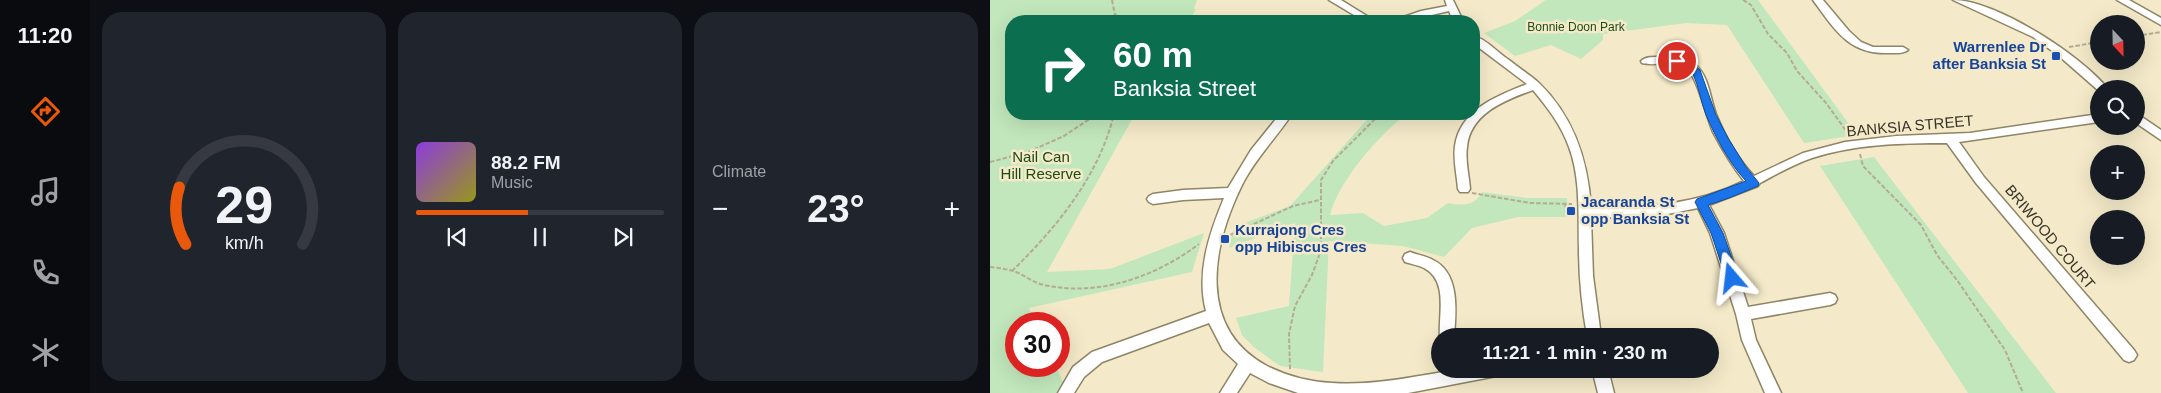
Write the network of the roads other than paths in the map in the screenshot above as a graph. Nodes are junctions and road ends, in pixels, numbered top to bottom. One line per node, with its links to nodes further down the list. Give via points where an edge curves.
1 (1334, 0): 6 (street)
2 (1818, 0): 10 (street, via 1859,45 1871,50)
3 (1958, 0): 12 (street, via 2024,28 2058,50)
4 (2122, 0): 8 (street)
5 (1450, 4): 7 (street)
6 (1360, 15)
7 (1414, 15)
8 (2161, 22)
9 (1480, 44): 13 (street)
10 (1903, 50)
11 (1646, 62): 21 (street, via 1677,61 1697,72 1711,115 1742,170)
12 (2093, 80)
13 (1535, 85): 14 (street); 26 (street, via 1553,106 1577,150)
14 (1480, 113)
15 (2090, 119): 20 (street, BANKSIA STREET)
16 (1278, 120): 23 (street)
17 (1473, 120): 22 (street, via 1461,145)
18 (2145, 124): 19 (street)
19 (2161, 136)
20 (1950, 139): 21 (street, BANKSIA STREET, via 1894,140 1798,158); 33 (street, BRIWOOD COURT, via 1980,180)
21 (1754, 183): 25 (street, BANKSIA STREET)
22 (1464, 189)
23 (1232, 193): 24 (street); 30 (street, via 1218,229 1211,260 1209,294)
24 (1153, 199)
25 (1701, 202): 26 (street, BANKSIA STREET, via 1640,213); 29 (street, via 1717,233)
26 (1585, 213): 32 (street, via 1586,268)
27 (1410, 258): 31 (street, via 1430,264 1445,280)
28 (1830, 299): 29 (street)
29 (1743, 314): 40 (street, via 1749,340)
30 (1212, 315): 34 (street, via 1226,343); 37 (street, via 1097,357 1075,374)
31 (1447, 328)
32 (1593, 328)
33 (2129, 355)
34 (1247, 364): 35 (street, via 1287,383 1332,391 1362,391); 38 (street)
35 (1431, 376)
36 (1602, 378): 39 (street)
37 (1066, 393)
38 (1228, 393)
39 (1606, 393)
40 (1773, 393)

